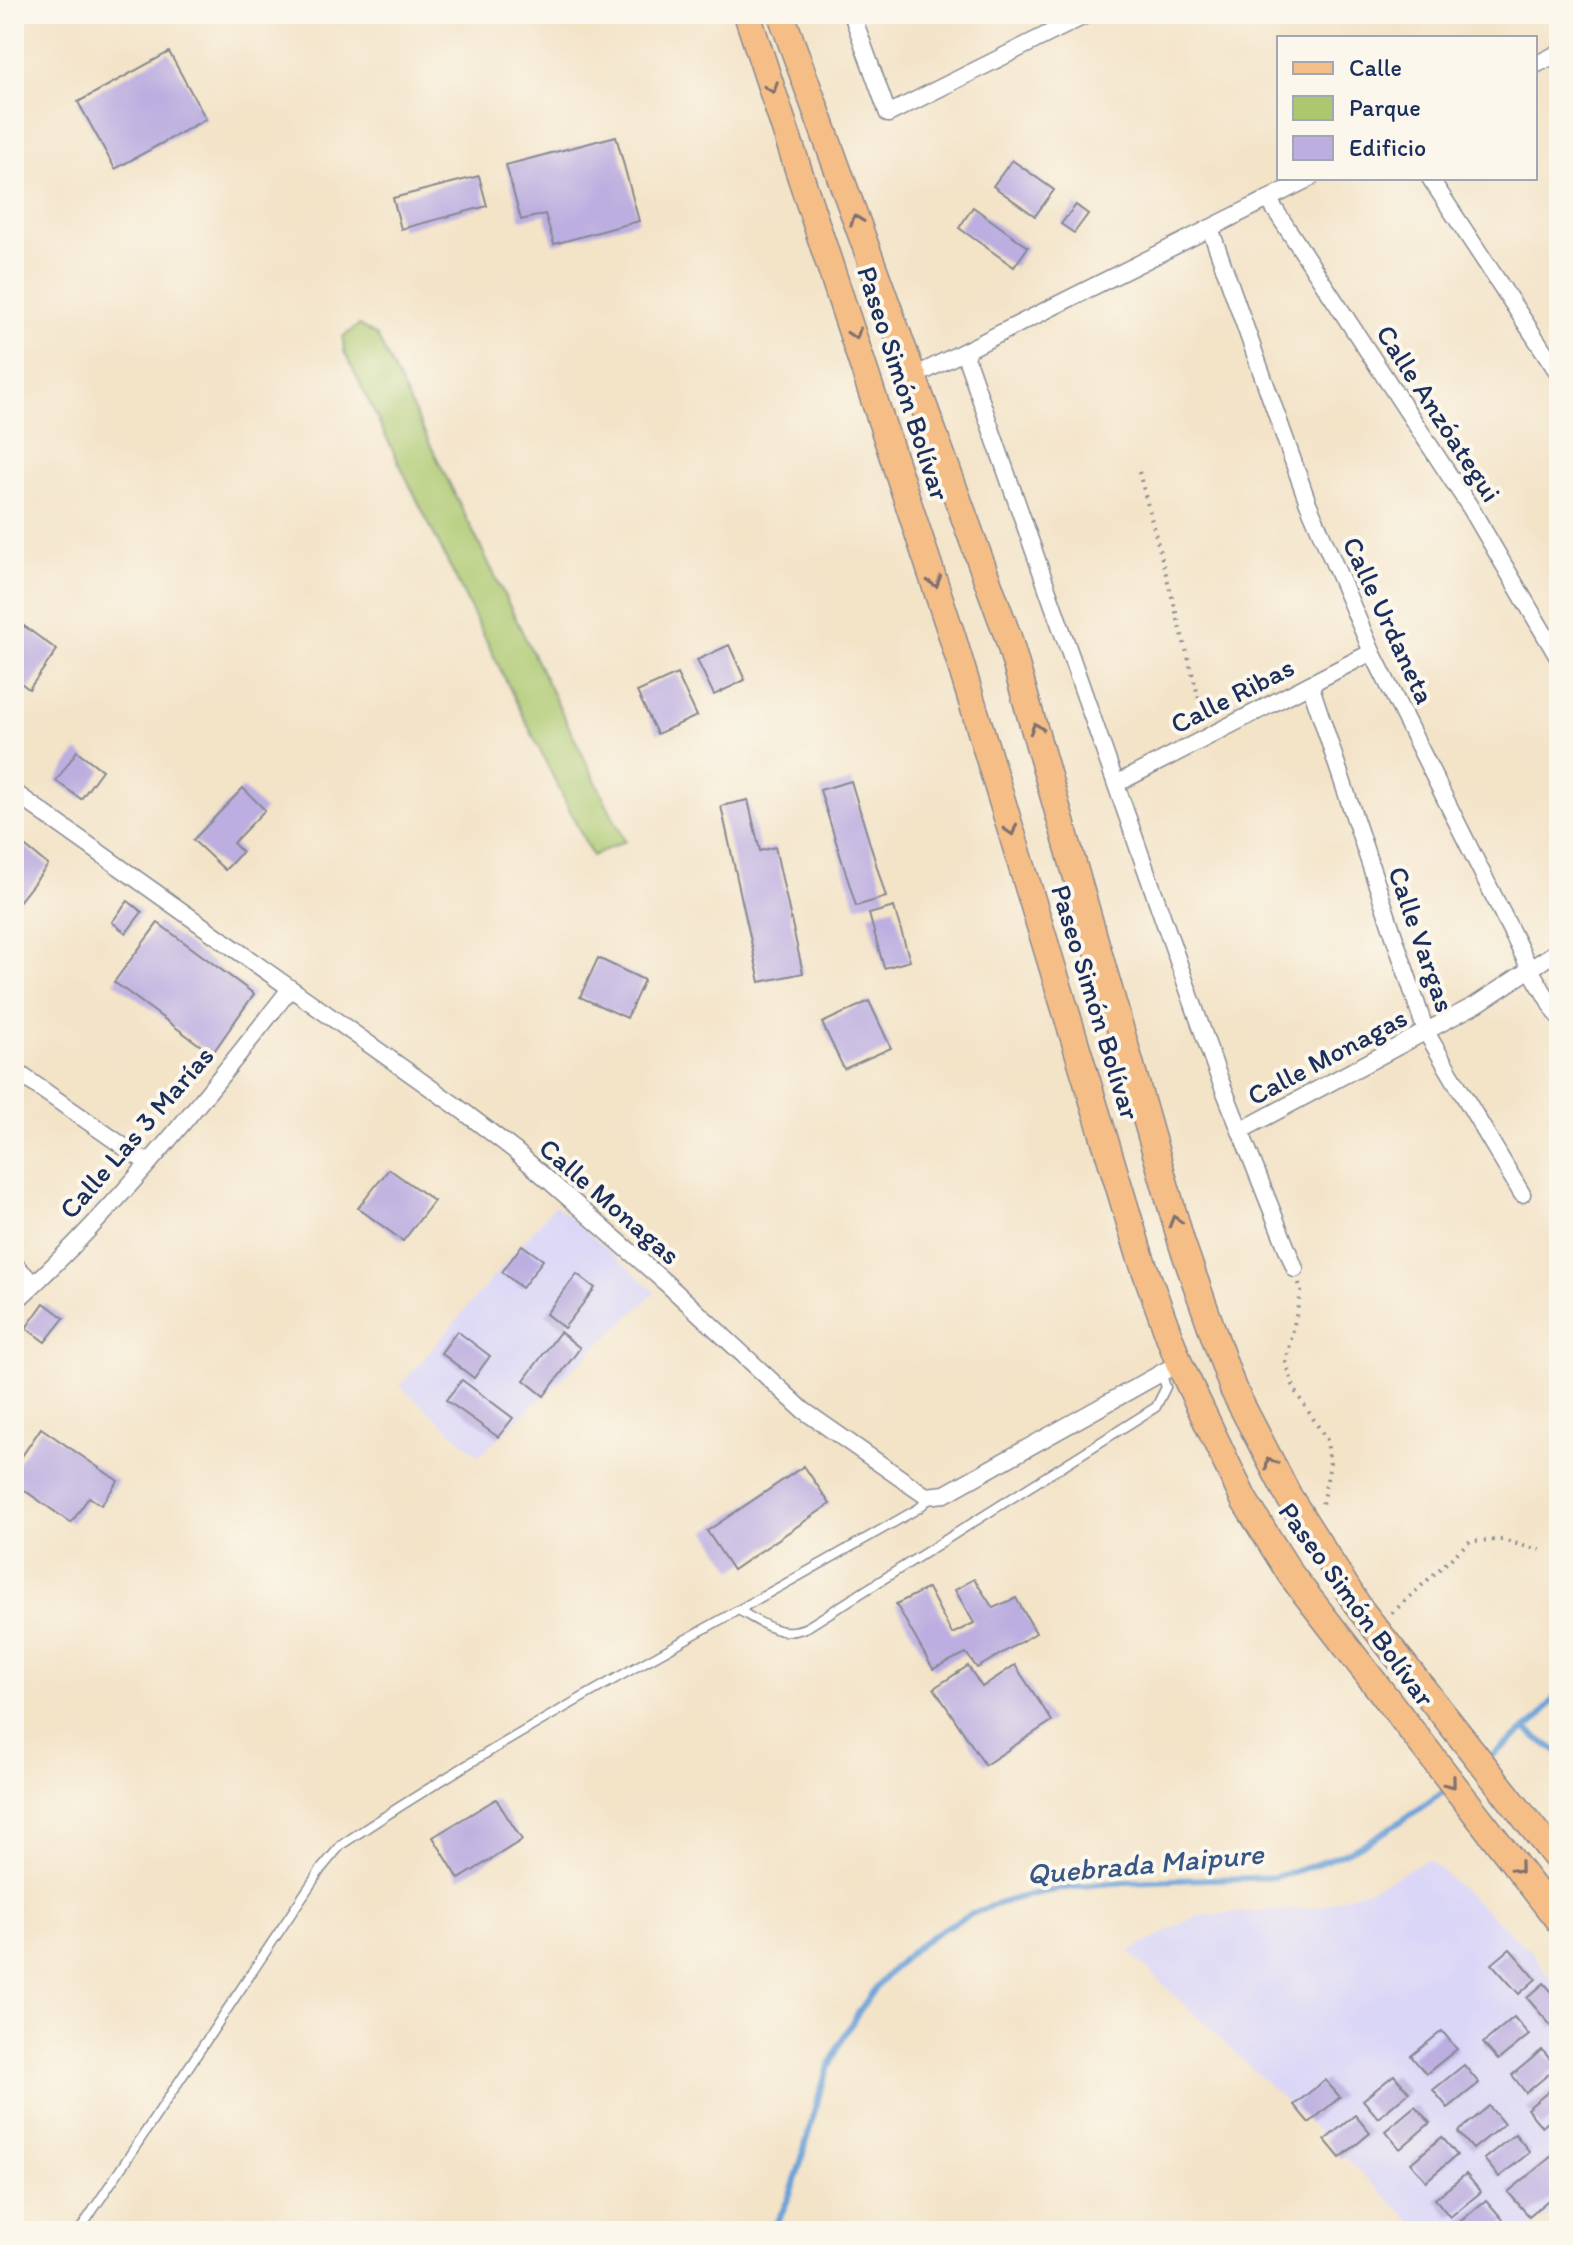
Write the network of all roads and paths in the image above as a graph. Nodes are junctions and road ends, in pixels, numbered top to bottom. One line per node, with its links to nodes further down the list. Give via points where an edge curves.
1 (747, 14): 34 (main road, Paseo Simón Bolívar, one-way to 34, via 952,636)
2 (781, 14): 13 (main road, Paseo Simón Bolívar, one-way to 2)
3 (852, 14): 4 (street, via 888,114)
4 (1088, 14)
5 (1559, 53): 6 (street)
6 (1537, 64)
7 (1306, 180): 9 (street)
8 (1431, 180): 12 (street)
9 (1268, 199): 10 (street); 16 (street, Calle Anzóategui, via 1470,507)
10 (1210, 228): 11 (street); 15 (street, Calle Urdaneta, via 1308,503)
11 (964, 352): 13 (street); 19 (street)
12 (1559, 374)
13 (913, 377): 36 (main road, Paseo Simón Bolívar, one-way to 13, via 1263,1451 1212,1335 1121,1039 1030,705)
14 (1139, 472): 18 (path)
15 (1372, 652): 17 (street, Calle Ribas); 22 (street, Calle Urdaneta)
16 (1559, 659)
17 (1310, 684): 18 (street, Calle Ribas); 25 (street, Calle Vargas)
18 (1209, 736): 19 (street, Calle Ribas)
19 (1116, 784): 27 (street)
20 (14, 792): 23 (street, Calle Monagas)
21 (1559, 950): 22 (street, Calle Monagas)
22 (1530, 969): 24 (street, Calle Urdaneta); 25 (street, Calle Monagas)
23 (290, 989): 28 (street, Calle Las 3 Marías); 35 (street, Calle Monagas, via 514,1150 803,1410)
24 (1559, 1018)
25 (1426, 1032): 27 (street, Calle Monagas); 29 (street, Calle Vargas)
26 (14, 1070): 28 (street)
27 (1240, 1131): 31 (street)
28 (146, 1162): 32 (street, Calle Las 3 Marías)
29 (1522, 1194)
30 (14, 1264): 32 (street)
31 (1295, 1269): 36 (path, via 1301,1292 1286,1363 1295,1391 1320,1425 1330,1452)
32 (34, 1284): 33 (street, Calle Las 3 Marías)
33 (14, 1303)
34 (1170, 1368): 35 (street, via 945,1494); 38 (lane, via 1156,1407 809,1626 795,1633 778,1632); 41 (main road, Paseo Simón Bolívar, one-way to 41, via 1266,1537 1322,1618)
35 (931, 1497): 38 (lane)
36 (1314, 1542): 39 (main road, Paseo Simón Bolívar)
37 (1540, 1550): 39 (path, via 1502,1540 1470,1541)
38 (740, 1611): 42 (lane, via 537,1723 341,1845)
39 (1376, 1628): 40 (main road, Paseo Simón Bolívar)
40 (1559, 1861)
41 (1559, 1921)
42 (79, 2231)

